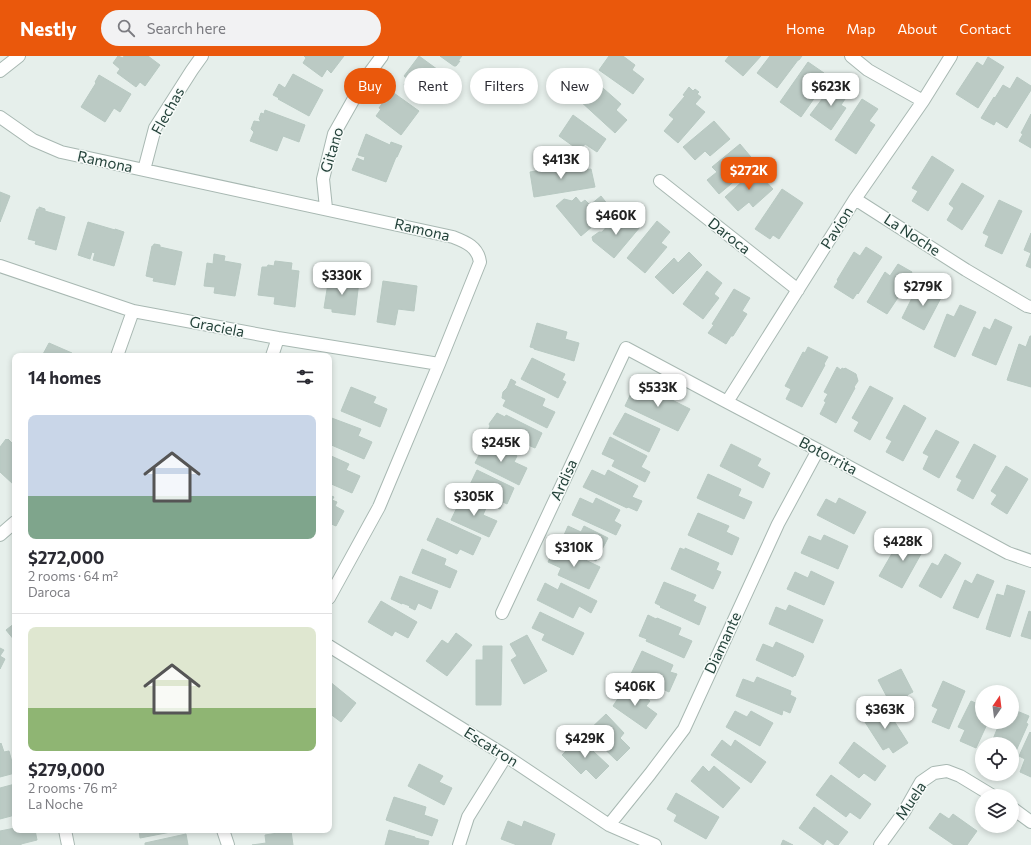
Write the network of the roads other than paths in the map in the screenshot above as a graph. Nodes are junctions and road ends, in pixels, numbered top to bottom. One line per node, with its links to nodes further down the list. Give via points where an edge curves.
1 (18, 56): 6 (street)
2 (202, 56): 9 (street, Flechas, via 155,128)
3 (382, 56): 12 (street, Gitano, via 365,79 334,134 323,179)
4 (851, 56): 7 (street, via 868,70)
5 (950, 56): 7 (street, Pavion)
6 (0, 71)
7 (923, 102): 11 (street, Pavion)
8 (0, 117): 9 (street, Ramona, via 33,140 61,152)
9 (144, 170): 12 (street, Ramona)
10 (660, 180): 14 (street, Daroca)
11 (855, 199): 14 (street, Pavion); 15 (street, La Noche, via 966,270)
12 (326, 208): 21 (street, Ramona, via 453,237 472,246 479,255 480,262)
13 (1, 270): 16 (street, Graciela)
14 (798, 290): 22 (street, Pavion)
15 (1031, 307)
16 (133, 311): 17 (street, Graciela); 19 (street)
17 (278, 338): 20 (street); 21 (street, Graciela)
18 (626, 348): 22 (street, Botorrita); 28 (street, Ardisa)
19 (118, 353)
20 (273, 353)
21 (439, 364): 27 (street, Ramona, via 379,507)
22 (727, 402): 23 (street, Botorrita)
23 (818, 450): 26 (street, Botorrita, via 1008,553); 34 (street, Diamante, via 778,524 684,728)
24 (12, 525): 25 (street)
25 (0, 535)
26 (1031, 561)
27 (332, 593)
28 (502, 613)
29 (332, 648): 30 (street, Escatron)
30 (506, 756): 34 (street, Escatron); 39 (street, via 468,817)
31 (981, 789): 41 (street, Muela, via 947,771 934,773 921,782 904,812)
32 (1019, 813): 33 (street)
33 (1031, 822)
34 (609, 825): 40 (street, Escatron)
35 (66, 833): 37 (street)
36 (225, 833): 38 (street)
37 (68, 845)
38 (228, 845)
39 (459, 845)
40 (655, 845)
41 (880, 845)

